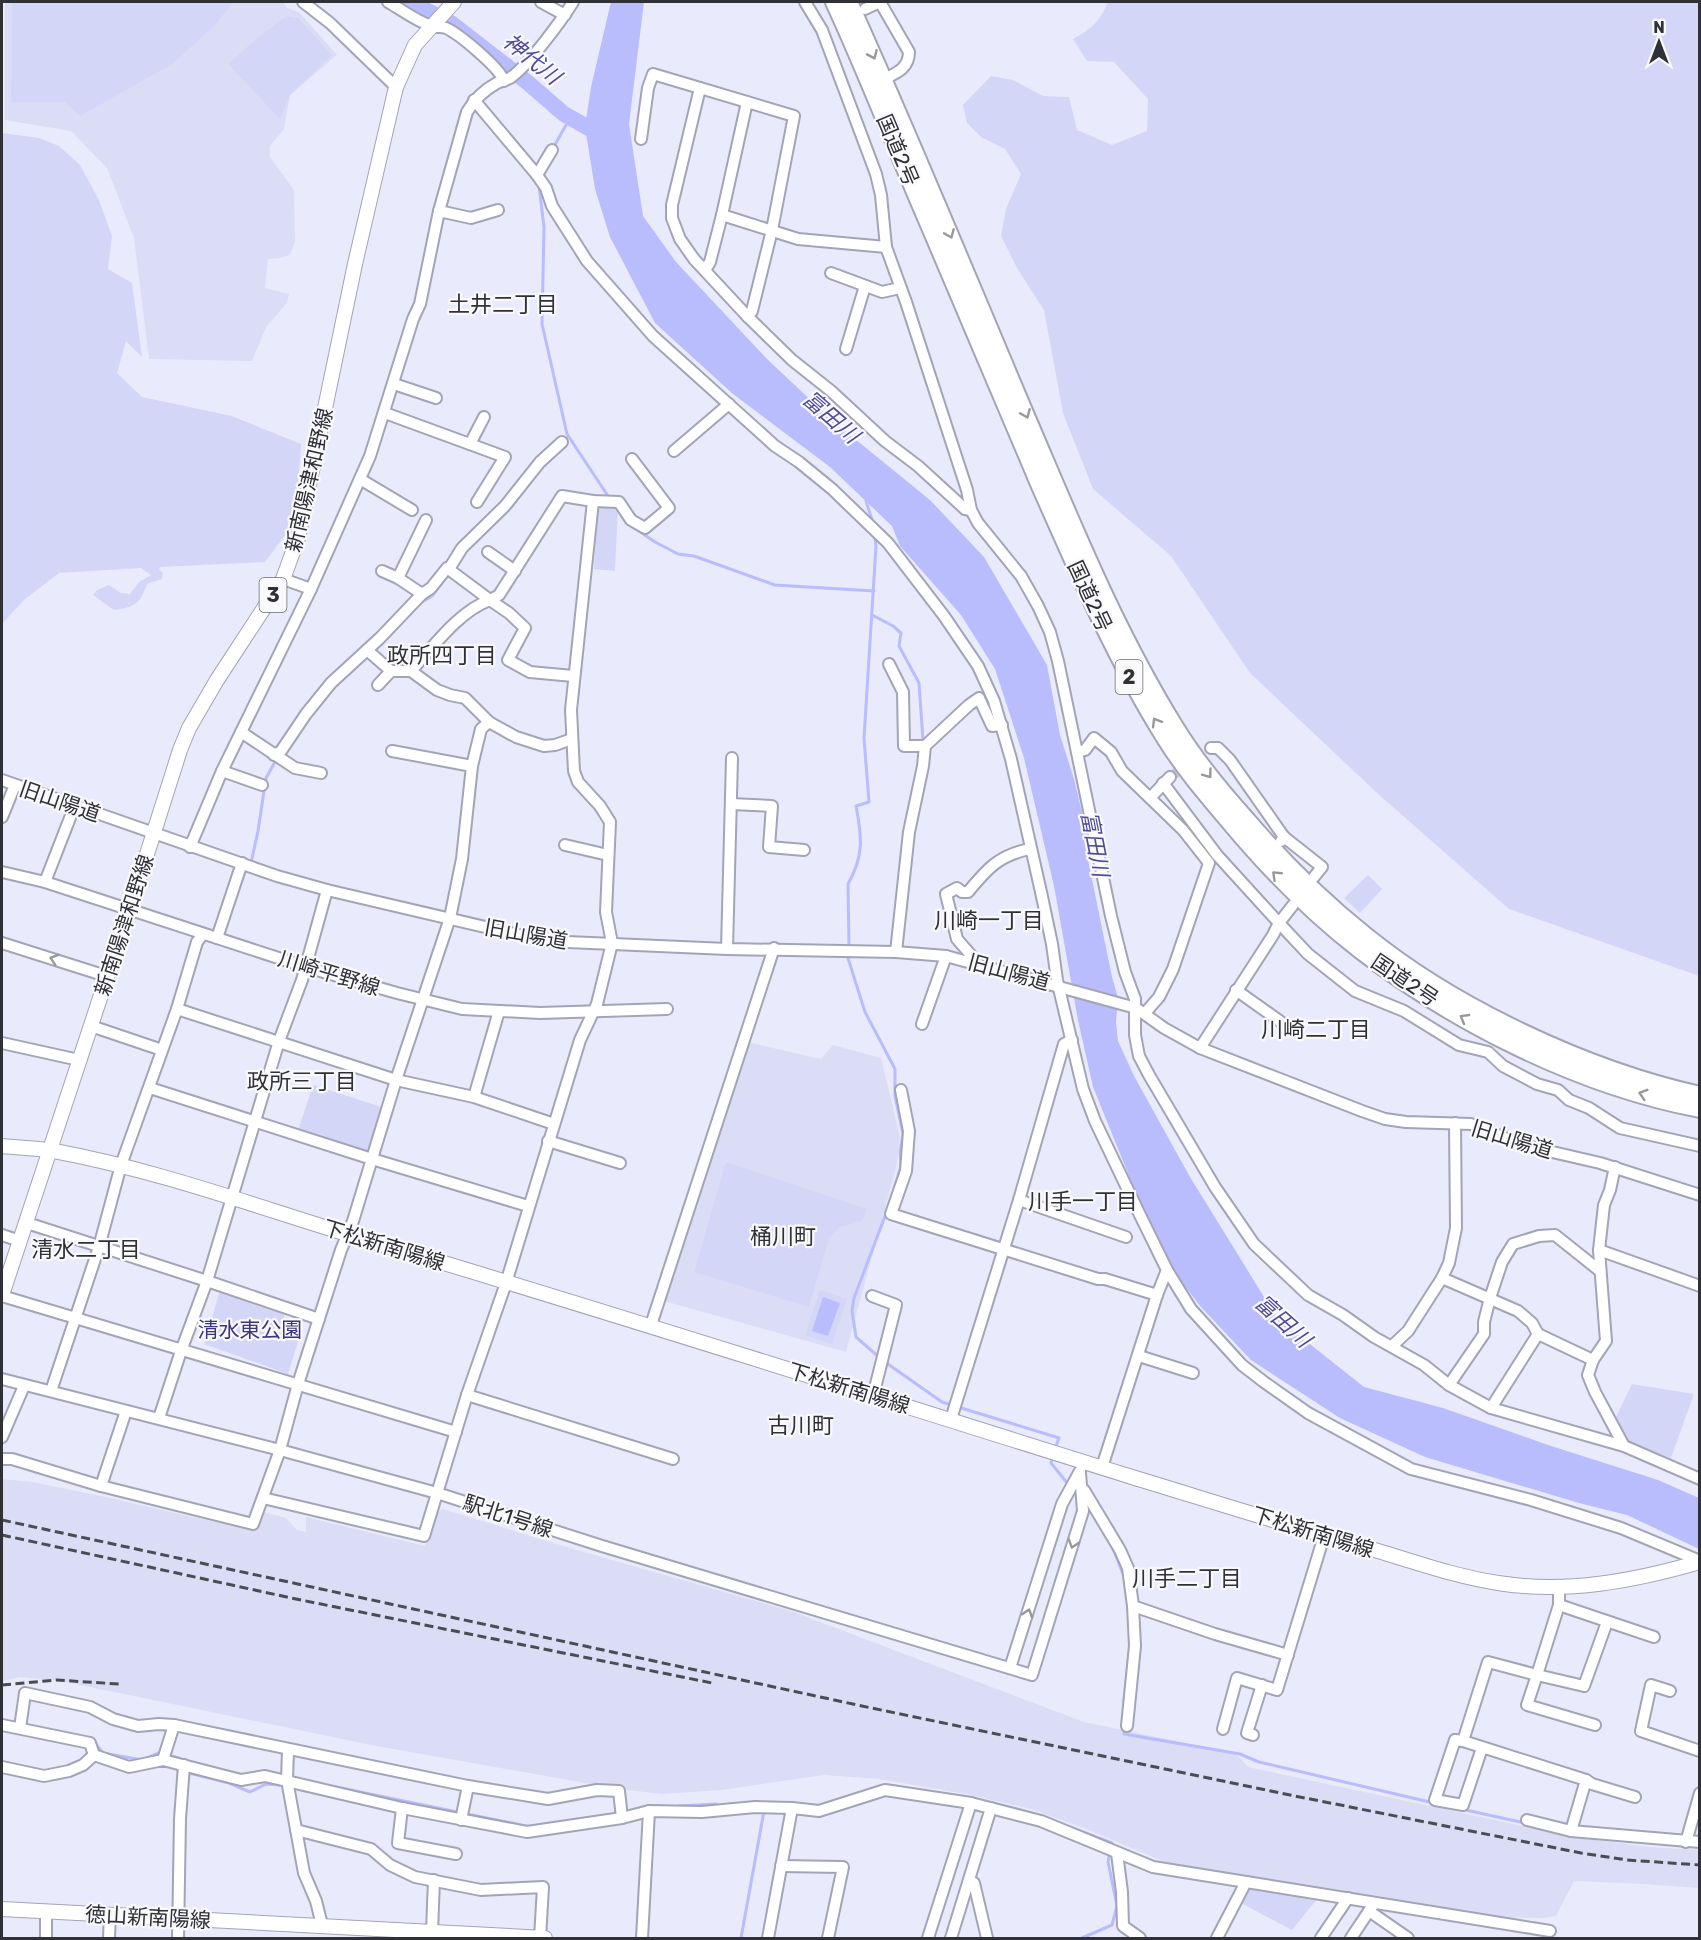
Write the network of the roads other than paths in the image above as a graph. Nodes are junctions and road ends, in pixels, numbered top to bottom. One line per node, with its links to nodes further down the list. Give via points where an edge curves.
1 (303, 2): 14 (street)
2 (388, 2): 10 (street)
3 (541, 2): 11 (street)
4 (573, 2): 11 (street)
5 (805, 2): 25 (street, via 826,28 876,174)
6 (834, 2): 132 (highway, 国道2号 / 2, one-way to 6, via 1556,1064 1467,1020 1409,984 1359,950 1313,910 1262,861 1210,799 1167,741 1105,631)
7 (849, 2): 13 (highway, 国道2号 / 2, one-way to 13)
8 (880, 2): 9 (street); 13 (street, via 909,52 905,66)
9 (865, 9)
10 (442, 15): 12 (street, via 445,28); 14 (main road, 新南陽津和野線 / 3, via 415,45)
11 (565, 15): 12 (street, via 524,65)
12 (507, 79): 16 (street)
13 (884, 79): 88 (highway, 国道2号 / 2, one-way to 88, via 1089,564 1120,628 1177,730 1219,789)
14 (396, 87): 52 (main road, 新南陽津和野線 / 3, via 309,491)
15 (700, 88): 17 (street); 18 (street, via 653,74); 26 (street, via 672,218 680,239)
16 (474, 100): 20 (street); 22 (street, via 460,131)
17 (747, 102): 23 (street); 24 (street, via 794,116)
18 (641, 139)
19 (552, 150): 20 (street)
20 (537, 175): 34 (street, via 587,261 653,336)
21 (498, 210): 22 (street, via 471,218)
22 (439, 211): 32 (street, via 420,304)
23 (722, 215): 24 (street); 26 (street)
24 (772, 230): 25 (street, via 798,239); 30 (street)
25 (886, 247): 29 (street)
26 (705, 270): 30 (street)
27 (831, 273): 28 (street)
28 (865, 286): 29 (street, via 882,292); 31 (street)
29 (900, 288): 45 (street)
30 (748, 317): 45 (street, via 885,441)
31 (846, 349)
32 (394, 384): 33 (street); 35 (street)
33 (436, 398)
34 (729, 404): 39 (street); 63 (street, via 775,446 832,489 888,543 978,666)
35 (385, 413): 38 (street); 41 (street)
36 (484, 417): 38 (street)
37 (562, 442): 48 (street, via 462,548)
38 (470, 444): 43 (street, via 505,457)
39 (674, 452)
40 (632, 459): 42 (street, via 669,508 645,528 631,520 619,502)
41 (360, 479): 44 (street); 53 (street)
42 (593, 501): 49 (street, via 561,496); 60 (street)
43 (477, 502)
44 (409, 505)
45 (971, 510): 69 (street, via 1021,576 1050,632)
46 (426, 520): 51 (street)
47 (488, 552): 49 (street)
48 (449, 569): 54 (street); 55 (street)
49 (515, 571): 55 (street, via 499,595)
50 (382, 572): 51 (street)
51 (398, 578): 54 (street)
52 (283, 579): 53 (street); 82 (main road, 新南陽津和野線 / 3, via 189,728)
53 (311, 589): 64 (street)
54 (422, 594): 56 (street)
55 (490, 600): 59 (street, via 476,605); 60 (street, via 525,628 508,660 530,672)
56 (367, 650): 58 (street); 70 (street, via 331,683 281,751)
57 (889, 664): 66 (street, via 903,692 904,746)
58 (392, 671): 59 (street); 61 (street)
59 (411, 671): 62 (street, via 437,690 465,699)
60 (573, 676): 65 (street)
61 (378, 685)
62 (489, 722): 65 (street, via 544,746); 72 (street, via 481,729)
63 (1002, 725): 66 (street, via 993,726 979,698); 86 (street)
64 (241, 732): 70 (street); 73 (street)
65 (572, 739): 89 (street, via 578,782 610,822)
66 (925, 746): 105 (street, via 909,832)
67 (1211, 748): 83 (street, via 1218,748 1230,760)
68 (392, 751): 72 (street)
69 (1077, 752): 78 (street, via 1085,750 1094,738); 115 (street, via 1111,916)
70 (274, 755): 74 (street, via 295,768)
71 (732, 758): 79 (street)
72 (472, 766): 97 (street, via 462,859)
73 (222, 771): 77 (street); 85 (street)
74 (321, 773)
75 (2, 780): 76 (street, 旧山陽道)
76 (15, 785): 80 (street, 旧山陽道); 81 (street)
77 (262, 785)
78 (1150, 798): 98 (street, via 1167,780 1217,855); 115 (street, via 1209,863 1160,996)
79 (731, 804): 87 (street, via 772,806 769,847); 104 (street)
80 (75, 805): 82 (street, 旧山陽道); 93 (street)
81 (2, 817)
82 (154, 833): 85 (street, 旧山陽道); 96 (main road, 新南陽津和野線 / 3)
83 (1284, 837): 88 (street); 92 (street, via 1322,867)
84 (565, 845): 89 (street)
85 (190, 847): 90 (street, 旧山陽道)
86 (1030, 849): 107 (street, via 991,865 968,892 957,888 946,894 957,939 970,954); 110 (street)
87 (804, 850)
88 (1273, 850): 130 (highway, 国道2号 / 2, via 1367,938 1473,1007 1560,1050)
89 (608, 855): 102 (street, via 606,912)
90 (242, 863): 94 (street, 旧山陽道); 100 (street)
91 (2, 872): 93 (street, 川崎平野線)
92 (1314, 877)
93 (45, 882): 96 (street, 川崎平野線)
94 (327, 890): 97 (street, 旧山陽道); 108 (street)
95 (1293, 905): 98 (street)
96 (129, 910): 99 (street, 川崎平野線); 109 (main road, 新南陽津和野線 / 3)
97 (450, 918): 102 (street, 旧山陽道, via 545,941); 112 (street)
98 (1278, 923): 111 (street); 138 (street, via 1308,954 1355,991 1404,1011 1459,1045 1488,1052 1503,1066 1558,1090 1620,1128)
99 (203, 934): 100 (street, 川崎平野線); 113 (street, via 197,942)
100 (218, 938): 108 (street, 川崎平野線)
101 (2, 943): 109 (street, one-way to 101)
102 (612, 943): 104 (street, 旧山陽道); 117 (street)
103 (774, 948): 104 (street, 旧山陽道); 105 (street, 旧山陽道); 168 (street)
104 (726, 949)
105 (896, 952): 106 (street, 旧山陽道)
106 (946, 956): 107 (street, 旧山陽道); 118 (street)
107 (969, 961): 110 (street, 旧山陽道)
108 (306, 967): 112 (street, 川崎平野線); 122 (street)
109 (106, 976): 119 (main road, 新南陽津和野線 / 3)
110 (1064, 988): 115 (street, 旧山陽道); 121 (street)
111 (1236, 990): 120 (street); 124 (street)
112 (423, 1000): 116 (street, 川崎平野線, via 462,1009); 127 (street)
113 (177, 1009): 122 (street); 125 (street)
114 (667, 1009): 117 (street, 川崎平野線)
115 (1136, 1009): 124 (street, 旧山陽道); 170 (street, via 1139,1056 1215,1187 1254,1244 1308,1294)
116 (499, 1011): 117 (street, 川崎平野線); 131 (street)
117 (592, 1012): 135 (street)
118 (922, 1024)
119 (91, 1026): 125 (street); 126 (main road, 新南陽津和野線 / 3)
120 (1288, 1026)
121 (1072, 1040): 146 (street, via 1064,1044); 156 (street, via 1095,1121)
122 (279, 1041): 127 (street); 133 (street)
123 (2, 1043): 126 (street)
124 (1200, 1048): 134 (street, 旧山陽道, via 1385,1119)
125 (162, 1050): 128 (street)
126 (79, 1060): 139 (main road, 新南陽津和野線 / 3)
127 (396, 1080): 131 (street); 140 (street)
128 (150, 1088): 133 (street); 142 (street)
129 (900, 1090): 154 (street, via 909,1131 906,1171 891,1214)
130 (1700, 1095)
131 (474, 1097): 135 (street)
132 (1700, 1109)
133 (255, 1122): 140 (street); 145 (street)
134 (1455, 1123): 143 (street, 旧山陽道, via 1471,1124 1522,1145); 158 (street, via 1456,1227)
135 (554, 1124): 136 (street)
136 (548, 1140): 141 (street); 147 (street)
137 (2, 1146): 139 (main road, 下松新南陽線)
138 (1700, 1146)
139 (50, 1150): 142 (main road, 下松新南陽線); 148 (main road, 新南陽津和野線)
140 (372, 1159): 147 (street); 149 (street)
141 (620, 1163)
142 (121, 1165): 145 (main road, 下松新南陽線); 153 (street)
143 (1615, 1167): 144 (street, 旧山陽道); 155 (street, via 1604,1205)
144 (1700, 1195)
145 (232, 1197): 149 (main road, 下松新南陽線); 159 (street)
146 (1019, 1200): 151 (street); 154 (street)
147 (528, 1206): 160 (street)
148 (27, 1223): 152 (main road, 新南陽津和野線); 153 (street)
149 (347, 1234): 160 (main road, 下松新南陽線); 167 (street)
150 (2, 1235): 152 (street)
151 (1126, 1237)
152 (20, 1241): 163 (main road, 新南陽津和野線)
153 (99, 1247): 159 (street); 166 (street)
154 (1003, 1248): 162 (street); 185 (street)
155 (1599, 1250): 157 (street); 161 (street)
156 (1167, 1270): 162 (street); 200 (street, via 1191,1309 1242,1365 1308,1413 1411,1468 1621,1528)
157 (1600, 1271): 165 (street, via 1555,1235 1539,1236 1513,1245 1502,1262); 173 (street, via 1606,1341)
158 (1442, 1278): 165 (street); 170 (street, via 1408,1331)
159 (207, 1281): 167 (street); 171 (street)
160 (506, 1283): 168 (main road, 下松新南陽線); 180 (street)
161 (1700, 1286)
162 (1157, 1295): 172 (street)
163 (2, 1296): 166 (street)
164 (872, 1296): 181 (street, via 896,1305)
165 (1490, 1298): 169 (street, via 1518,1311); 177 (street, via 1485,1334)
166 (75, 1319): 171 (street); 179 (street)
167 (319, 1319): 176 (street)
168 (651, 1325): 181 (main road, 下松新南陽線)
169 (1538, 1334): 173 (street); 182 (street)
170 (1392, 1346): 177 (street)
171 (181, 1351): 176 (street); 184 (street)
172 (1139, 1356): 174 (street); 193 (street)
173 (1593, 1360): 188 (street, via 1588,1375)
174 (1193, 1373)
175 (2, 1379): 178 (street, 駅北1号線)
176 (298, 1384): 186 (street); 189 (street)
177 (1449, 1385): 182 (street)
178 (24, 1386): 179 (street, 駅北1号線); 187 (street)
179 (51, 1391): 183 (street, 駅北1号線)
180 (467, 1395): 186 (street); 191 (street)
181 (873, 1396): 185 (main road, 下松新南陽線)
182 (1491, 1408): 188 (street)
183 (126, 1411): 184 (street, 駅北1号線); 195 (street)
184 (159, 1418): 189 (street, 駅北1号線)
185 (951, 1419): 192 (main road, 下松新南陽線)
186 (456, 1432): 197 (street)
187 (2, 1437)
188 (1624, 1446): 194 (street)
189 (280, 1450): 197 (street, 駅北1号線); 198 (street)
190 (2, 1459): 195 (street)
191 (673, 1459)
192 (1081, 1467): 193 (main road, 下松新南陽線); 196 (street); 207 (street, one-way to 192, via 1062,1504)
193 (1102, 1467): 199 (main road, 下松新南陽線)
194 (1700, 1479)
195 (101, 1486): 198 (street, via 253,1524)
196 (1082, 1487): 203 (street, via 1128,1568); 207 (street, 駅北1号線, one-way to 207, via 1083,1511 1032,1675)
197 (436, 1493): 198 (street, via 424,1536); 207 (street, 駅北1号線)
198 (263, 1498)
199 (1324, 1536): 201 (main road, 下松新南陽線, via 1498,1583); 206 (street)
200 (1700, 1561): 201 (main road, 下松新南陽線, via 1628,1580)
201 (1559, 1586): 202 (street)
202 (1559, 1605): 204 (street); 208 (street)
203 (1133, 1606): 206 (street); 214 (street, via 1135,1646)
204 (1607, 1622): 205 (street); 208 (street, via 1584,1686)
205 (1654, 1637)
206 (1288, 1655): 209 (street, via 1277,1690)
207 (1010, 1668)
208 (1537, 1675): 213 (street, via 1527,1705); 218 (street, via 1488,1662)
209 (1262, 1685): 216 (street, via 1237,1678); 217 (street, via 1247,1733)
210 (1670, 1691): 221 (street, via 1651,1685 1641,1731)
211 (2, 1725): 215 (street)
212 (174, 1725): 215 (street, via 138,1726 90,1707 25,1693); 220 (street); 223 (street)
213 (1595, 1725)
214 (1127, 1726)
215 (20, 1728): 222 (street, via 90,1743)
216 (1223, 1729)
217 (1253, 1735)
218 (1464, 1742): 219 (street); 219 (street, via 1455,1740 1435,1800 1463,1805)
219 (1482, 1748): 227 (street)
220 (288, 1750): 226 (street); 228 (street)
221 (1700, 1751)
222 (94, 1755): 223 (street, via 129,1767); 225 (street, via 76,1768 44,1776)
223 (163, 1761): 224 (street)
224 (183, 1765): 226 (street, via 241,1780 265,1776); 254 (street)
225 (2, 1767)
226 (287, 1780): 232 (street); 239 (street)
227 (1586, 1780): 230 (street); 240 (street)
228 (468, 1786): 236 (street, via 548,1799 597,1790 619,1791); 237 (street)
229 (1700, 1793): 241 (street)
230 (1635, 1797)
231 (971, 1803): 233 (street, via 885,1790 819,1811); 234 (street); 267 (street)
232 (402, 1808): 237 (street); 244 (street, via 398,1843)
233 (792, 1808): 235 (street); 245 (street)
234 (991, 1808): 243 (street, via 1041,1821); 247 (street)
235 (649, 1811): 236 (street); 264 (street)
236 (622, 1818): 237 (street, via 527,1832)
237 (461, 1820)
238 (1527, 1820): 240 (street)
239 (296, 1830): 246 (street, via 371,1849 390,1865); 255 (street, via 304,1873)
240 (1571, 1831): 241 (street)
241 (1686, 1842): 242 (street)
242 (1700, 1842)
243 (1117, 1853): 248 (street, via 1153,1868); 270 (street, via 1123,1926)
244 (456, 1854)
245 (781, 1866): 265 (street); 266 (street, via 843,1867)
246 (434, 1880): 257 (street); 262 (street, via 481,1890 543,1887)
247 (969, 1880): 268 (street); 269 (street, via 974,1883)
248 (1246, 1882): 249 (street); 271 (street)
249 (1348, 1898): 250 (street); 272 (street)
250 (1372, 1907): 256 (street); 273 (street); 274 (street)
251 (2, 1909): 252 (main road, 徳山新南陽線)
252 (46, 1912): 253 (main road, 徳山新南陽線); 259 (street)
253 (110, 1914): 254 (main road, 徳山新南陽線); 260 (street)
254 (179, 1918): 255 (main road, 徳山新南陽線); 261 (street)
255 (322, 1925): 258 (main road, 徳山新南陽線)
256 (1550, 1931)
257 (432, 1932): 258 (main road, 徳山新南陽線); 262 (main road, 徳山新南陽線)
258 (369, 1933)
259 (46, 1938)
260 (109, 1938)
261 (178, 1938)
262 (540, 1938): 263 (main road, 徳山新南陽線)
263 (545, 1938)
264 (642, 1938)
265 (768, 1938)
266 (828, 1938)
267 (928, 1938)
268 (951, 1938)
269 (987, 1938)
270 (1140, 1938)
271 (1217, 1938)
272 (1321, 1938)
273 (1351, 1938)
274 (1408, 1938)

